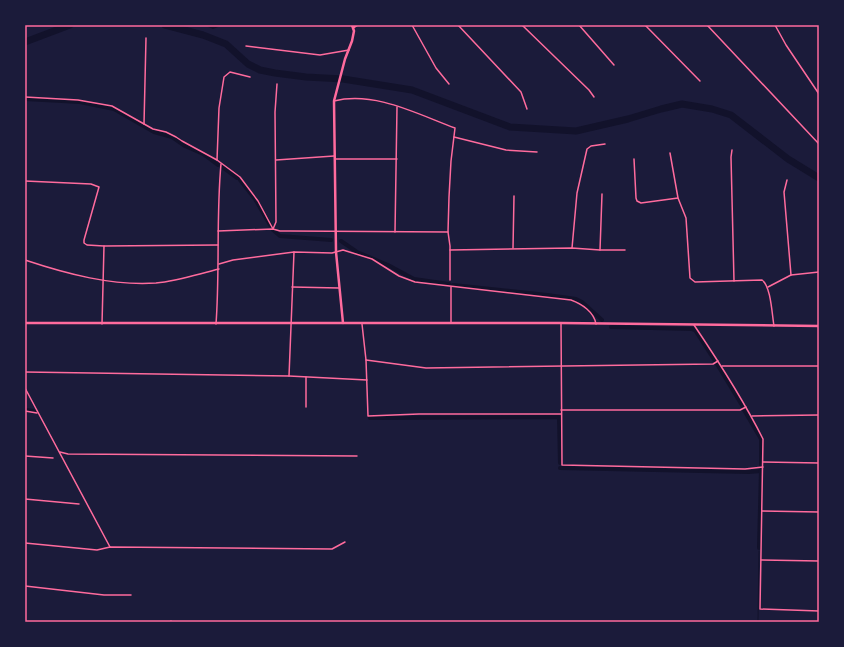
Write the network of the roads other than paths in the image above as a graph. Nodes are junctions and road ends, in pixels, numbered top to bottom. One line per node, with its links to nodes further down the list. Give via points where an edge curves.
1 (357, 25): 9 (main road)
2 (412, 25): 17 (street, via 436,68)
3 (458, 25): 23 (street, via 521,92)
4 (522, 25): 20 (street)
5 (579, 25): 13 (street)
6 (645, 25): 15 (street)
7 (707, 25): 27 (street)
8 (775, 25): 18 (street)
9 (353, 26): 12 (main road)
10 (146, 38): 24 (street)
11 (246, 46): 12 (street, via 320,55)
12 (349, 50): 21 (main road)
13 (614, 65)
14 (250, 77): 34 (street, via 230,72 224,77 218,108)
15 (700, 81)
16 (277, 84): 35 (street)
17 (449, 84)
18 (819, 94)
19 (25, 97): 24 (street, via 78,100 112,106)
20 (594, 97)
21 (334, 99): 22 (street, via 362,98); 31 (main road)
22 (397, 107): 25 (street, via 455,128); 32 (street)
23 (527, 109)
24 (144, 124): 34 (street, via 166,132)
25 (454, 137): 29 (street, via 506,150); 46 (street)
26 (605, 144): 50 (street, via 587,149 577,193)
27 (819, 144)
28 (732, 150): 63 (street)
29 (537, 152)
30 (670, 153): 41 (street)
31 (334, 157): 32 (street); 35 (street); 44 (main road)
32 (397, 159): 45 (street)
33 (634, 159): 41 (street, via 637,201 641,203)
34 (217, 160): 36 (street)
35 (276, 160): 42 (street, via 276,222)
36 (221, 164): 42 (street, via 240,177 248,187); 43 (street)
37 (787, 180): 60 (street, via 784,192)
38 (25, 181): 48 (street, via 91,184 99,187 84,243)
39 (602, 194): 52 (street)
40 (514, 196): 49 (street)
41 (678, 198): 63 (street, via 686,218 692,281)
42 (273, 229): 43 (street); 44 (street)
43 (218, 231): 47 (street)
44 (336, 232): 45 (street); 55 (main road)
45 (395, 232): 46 (street)
46 (448, 232): 51 (street)
47 (218, 245): 48 (street); 57 (street)
48 (104, 246): 61 (street)
49 (513, 248): 50 (street); 51 (street)
50 (572, 248): 52 (street)
51 (450, 250): 62 (street)
52 (600, 250): 53 (street)
53 (625, 250)
54 (294, 252): 55 (street); 57 (street); 64 (street)
55 (336, 252): 65 (street, via 343,250 366,257 415,282); 67 (main road)
56 (25, 260): 61 (street, via 55,270)
57 (219, 264): 58 (street)
58 (219, 269): 61 (street, via 155,283); 74 (street)
59 (819, 272): 60 (street)
60 (791, 275): 66 (street)
61 (102, 280): 73 (street)
62 (450, 280)
63 (734, 280): 66 (street, via 762,280)
64 (292, 287): 67 (street); 69 (street)
65 (451, 287): 71 (street); 76 (street, via 571,300 586,308)
66 (768, 287): 78 (street)
67 (340, 288): 70 (main road)
68 (25, 323): 73 (main road)
69 (291, 323): 70 (main road); 74 (main road); 86 (street)
70 (343, 323): 75 (main road)
71 (452, 323): 72 (main road); 75 (main road)
72 (561, 323): 76 (main road); 84 (street)
73 (102, 324): 74 (main road)
74 (216, 324)
75 (362, 324): 80 (street)
76 (596, 324): 77 (main road)
77 (694, 325): 78 (main road); 81 (street)
78 (774, 326): 79 (main road)
79 (819, 326)
80 (366, 360): 84 (street, via 426,368); 88 (street)
81 (718, 361): 82 (street); 84 (street, via 713,364)
82 (722, 366): 83 (street); 91 (street)
83 (819, 366)
84 (561, 367): 92 (street)
85 (25, 372): 86 (street)
86 (288, 376): 87 (street)
87 (306, 377): 88 (street); 90 (street)
88 (367, 380): 95 (street, via 368,416)
89 (25, 388): 94 (street)
90 (306, 407)
91 (746, 407): 92 (street, via 740,410); 97 (street)
92 (561, 410): 95 (street)
93 (25, 411): 94 (street)
94 (38, 413): 98 (street)
95 (561, 414): 104 (street, via 562,465 745,469)
96 (819, 415): 97 (street)
97 (752, 416): 102 (street, via 763,439)
98 (60, 452): 100 (street); 111 (street)
99 (25, 456): 101 (street)
100 (357, 456)
101 (53, 458)
102 (763, 462): 103 (street); 104 (street)
103 (819, 463)
104 (763, 467): 107 (street)
105 (25, 499): 106 (street)
106 (79, 504)
107 (762, 511): 108 (street); 112 (street)
108 (819, 512)
109 (345, 542): 111 (street, via 332,549)
110 (25, 543): 111 (street, via 97,550)
111 (110, 547)
112 (760, 560): 113 (street); 116 (street, via 760,609)
113 (819, 561)
114 (25, 586): 115 (street)
115 (131, 596)
116 (819, 611)

